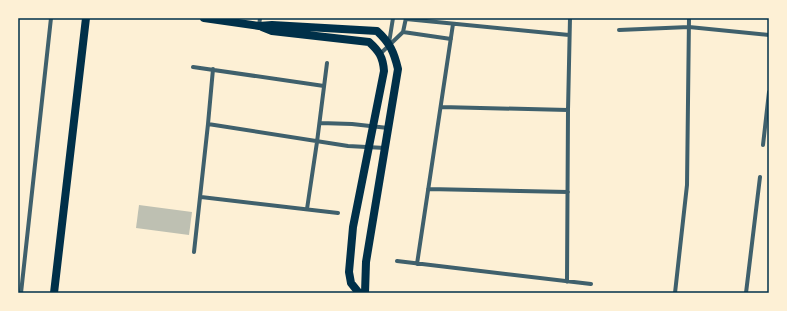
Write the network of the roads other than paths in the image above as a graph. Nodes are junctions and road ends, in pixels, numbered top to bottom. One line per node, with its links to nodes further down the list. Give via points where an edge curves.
1 (51, 18): 45 (street)
2 (86, 18): 46 (main road)
3 (204, 18): 8 (main road)
4 (393, 18): 17 (street)
5 (406, 18): 10 (street); 13 (street)
6 (570, 18): 14 (street)
7 (689, 18): 11 (street)
8 (222, 19): 9 (main road)
9 (259, 22): 17 (main road, via 376,31); 18 (main road, via 272,31 369,42)
10 (453, 24): 14 (street); 16 (street)
11 (689, 27): 12 (street); 15 (street); 49 (street, via 687,185)
12 (619, 30)
13 (403, 32): 16 (street); 17 (street)
14 (569, 35): 25 (street)
15 (769, 35)
16 (451, 39): 24 (street)
17 (389, 45): 18 (street); 29 (main road, via 395,54 398,69)
18 (379, 54): 28 (main road, via 384,71)
19 (327, 63): 22 (street)
20 (193, 67): 21 (street)
21 (213, 69): 22 (street); 27 (street)
22 (324, 86): 26 (street)
23 (769, 92): 31 (street)
24 (441, 107): 25 (street); 35 (street)
25 (568, 110): 36 (street)
26 (320, 123): 28 (street); 30 (street)
27 (208, 124): 30 (street); 37 (street)
28 (372, 127): 29 (street); 32 (main road)
29 (389, 128): 33 (main road)
30 (317, 142): 32 (street); 38 (street)
31 (763, 145)
32 (368, 148): 33 (street); 47 (main road, via 353,227 349,272 351,283)
33 (385, 148): 48 (main road, via 366,262)
34 (760, 177): 50 (street)
35 (428, 189): 36 (street); 42 (street)
36 (568, 192): 43 (street)
37 (201, 197): 38 (street); 40 (street)
38 (307, 209): 39 (street)
39 (338, 213)
40 (194, 252)
41 (397, 261): 42 (street)
42 (417, 264): 43 (street)
43 (567, 282): 44 (street)
44 (591, 284)
45 (21, 293)
46 (54, 293)
47 (359, 293)
48 (365, 293)
49 (675, 293)
50 (746, 293)

